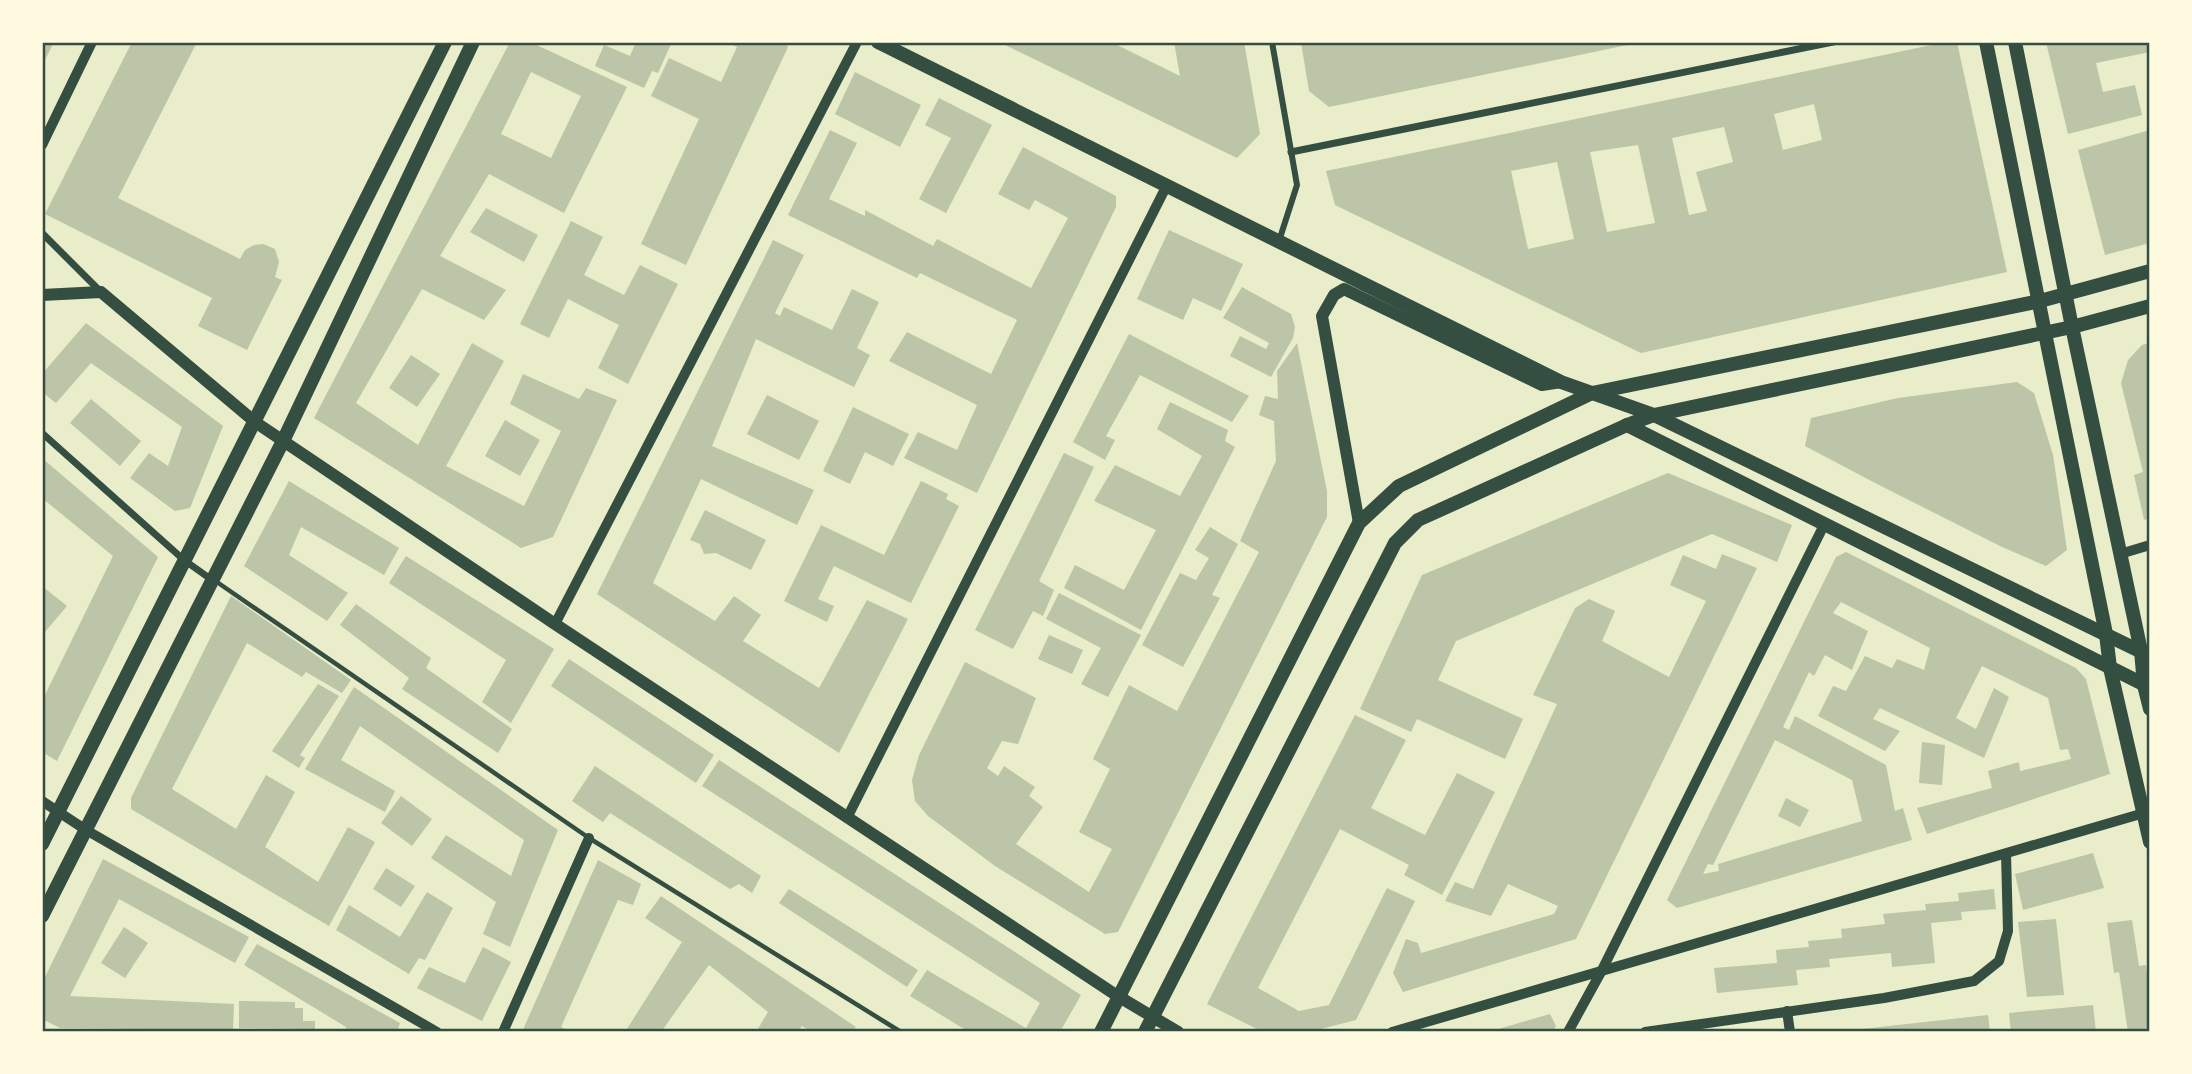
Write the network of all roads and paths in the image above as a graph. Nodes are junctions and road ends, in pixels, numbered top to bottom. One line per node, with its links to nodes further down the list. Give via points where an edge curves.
1 (92, 42): 10 (street)
2 (445, 42): 26 (main road)
3 (473, 42): 29 (main road)
4 (857, 42): 36 (street)
5 (878, 42): 12 (main road)
6 (1272, 42): 11 (street)
7 (1833, 42): 11 (street)
8 (1986, 42): 19 (main road)
9 (2015, 42): 18 (main road)
10 (42, 145)
11 (1292, 152): 14 (street, via 1297,186)
12 (1167, 186): 14 (main road); 45 (street)
13 (42, 233): 16 (street)
14 (1279, 241): 23 (main road)
15 (2150, 271): 18 (main road)
16 (101, 292): 17 (main road); 26 (main road)
17 (42, 295)
18 (2066, 295): 19 (main road); 21 (main road)
19 (2040, 301): 22 (main road); 24 (main road)
20 (2150, 306): 21 (main road)
21 (2072, 327): 22 (main road); 33 (main road)
22 (2046, 332): 25 (main road); 37 (main road)
23 (1561, 382): 24 (main road); 30 (main road, via 1542,385 1344,289 1334,295 1322,316)
24 (1592, 393): 25 (main road); 30 (main road, via 1399,486)
25 (1654, 415): 27 (main road); 37 (main road)
26 (256, 422): 29 (main road); 34 (main road)
27 (1628, 425): 31 (main road); 55 (main road, via 1418,520 1395,543)
28 (42, 433): 34 (street)
29 (284, 439): 35 (main road); 36 (main road)
30 (1359, 523): 53 (main road)
31 (1824, 525): 39 (main road); 52 (street)
32 (2150, 545): 33 (street)
33 (2120, 554): 38 (main road)
34 (184, 560): 35 (street); 43 (main road)
35 (213, 580): 46 (main road); 47 (lane)
36 (555, 624): 45 (main road)
37 (2106, 634): 38 (main road); 39 (main road)
38 (2145, 654): 40 (main road)
39 (2110, 668): 40 (main road); 44 (main road)
40 (2147, 686): 41 (main road)
41 (2150, 709)
42 (42, 801): 43 (street)
43 (59, 811): 46 (street); 49 (main road)
44 (2144, 813): 48 (main road); 50 (street)
45 (848, 818): 53 (main road)
46 (86, 830): 51 (main road); 56 (street)
47 (589, 838): 57 (street); 58 (lane)
48 (2150, 842)
49 (42, 844)
50 (2006, 855): 52 (street); 54 (street, via 2008,931 1999,961 1974,981)
51 (42, 916)
52 (1601, 972): 62 (street); 63 (street)
53 (1118, 997): 55 (main road); 59 (main road)
54 (1787, 1011): 64 (street); 65 (street)
55 (1152, 1016): 60 (main road); 61 (main road)
56 (437, 1032)
57 (503, 1032)
58 (901, 1032)
59 (1101, 1032)
60 (1145, 1032)
61 (1178, 1032)
62 (1392, 1032)
63 (1567, 1032)
64 (1645, 1032)
65 (1790, 1032)

